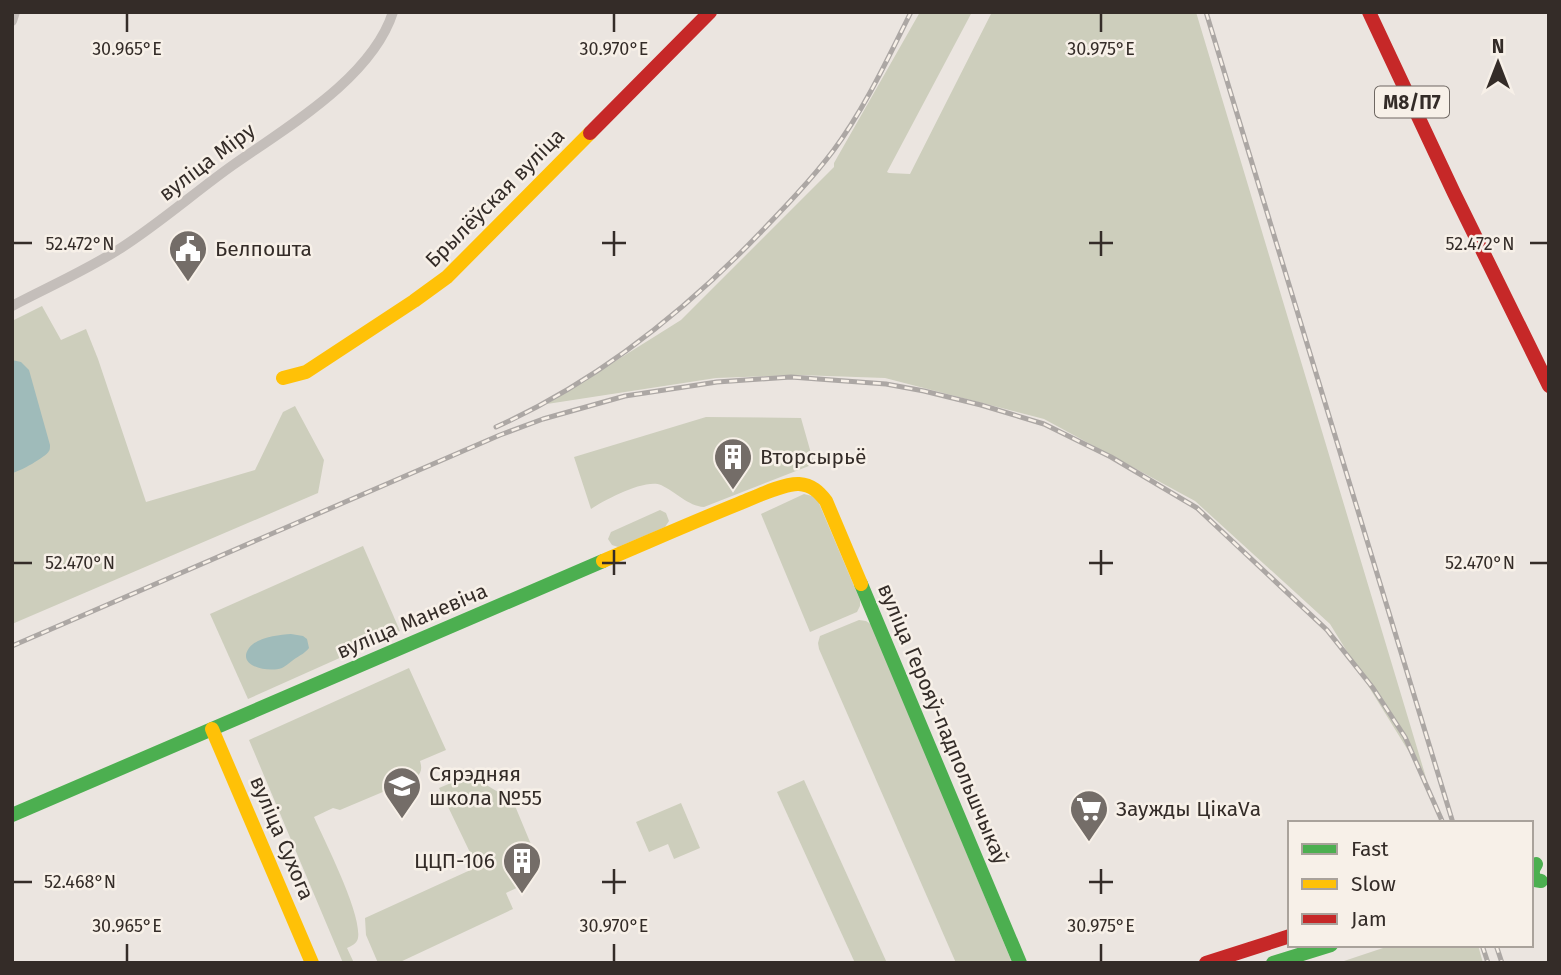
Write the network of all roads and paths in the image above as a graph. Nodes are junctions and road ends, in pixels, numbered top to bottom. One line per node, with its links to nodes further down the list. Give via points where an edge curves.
1 (15, 12): 5 (street)
2 (393, 12): 6 (street, вуліца Міру, via 383,37 366,60 308,111 151,228)
3 (710, 12): 7 (street, Брылёўская вуліца, via 447,277 306,372)
4 (1369, 12): 8 (street, М8/П7)
5 (12, 22)
6 (12, 306)
7 (283, 378)
8 (1549, 386)
9 (826, 501): 10 (street, вуліца Маневіча, via 818,491 797,484 767,492); 15 (street, вуліца Герояў-падпольшчыкаў)
10 (212, 729): 11 (street, вуліца Маневіча); 14 (street, вуліца Сухога)
11 (12, 815)
12 (1288, 937): 16 (street)
13 (1325, 947): 17 (street)
14 (312, 963)
15 (1020, 963)
16 (1206, 963)
17 (1273, 963)

